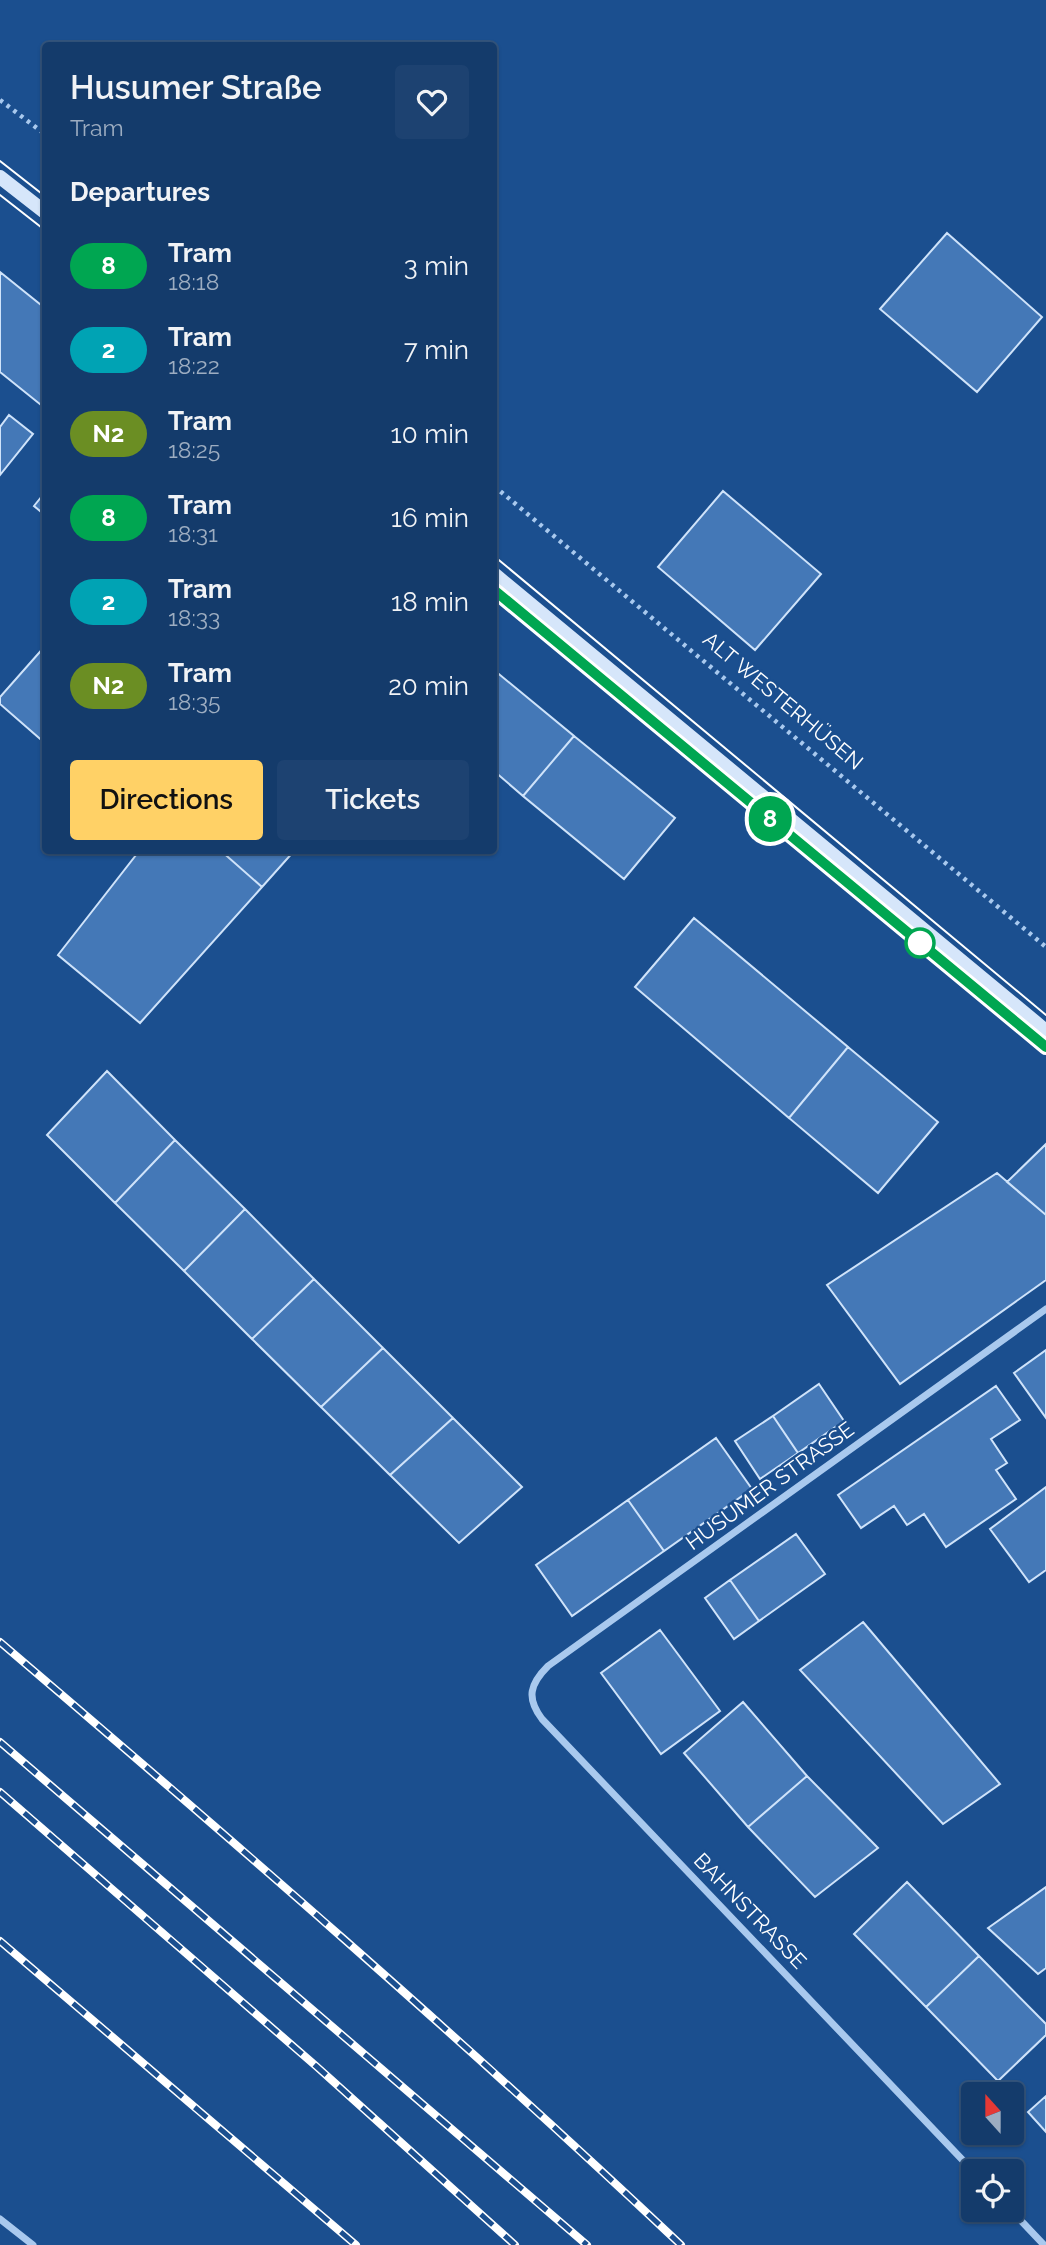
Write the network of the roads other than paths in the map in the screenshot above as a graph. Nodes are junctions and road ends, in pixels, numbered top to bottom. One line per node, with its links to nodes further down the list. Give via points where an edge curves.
1 (0, 177): 2 (main road)
2 (42, 210)
3 (497, 576): 4 (main road)
4 (1046, 1031)
5 (1046, 1309): 6 (street, HUSUMER STRASSE)
6 (548, 1667): 7 (street, BAHNSTRASSE, via 532,1690 542,1719)
7 (962, 2159)
8 (0, 2219): 10 (street)
9 (1022, 2222): 11 (street)
10 (33, 2245)
11 (1044, 2245)

